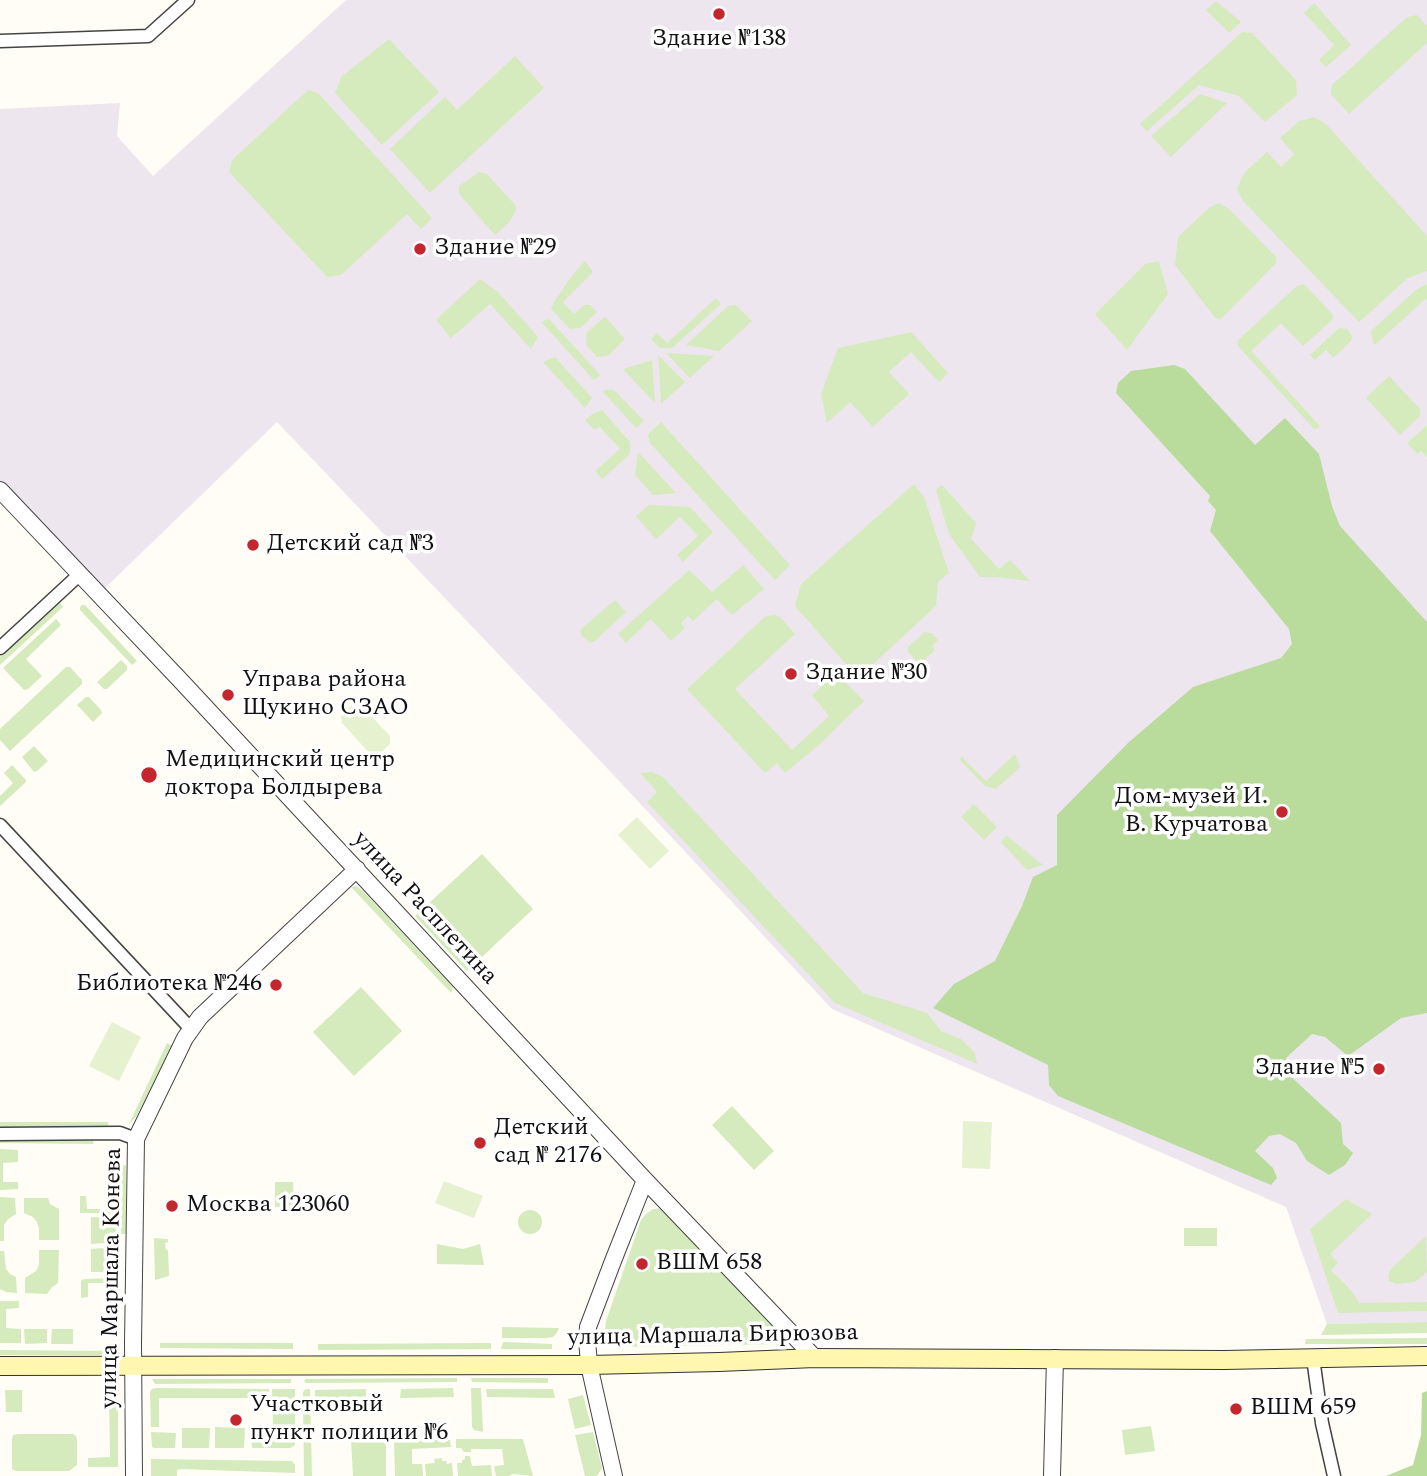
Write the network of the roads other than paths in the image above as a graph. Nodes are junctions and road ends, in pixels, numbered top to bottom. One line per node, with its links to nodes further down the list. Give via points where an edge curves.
1 (188, 0): 2 (street, via 148,36)
2 (0, 41)
3 (0, 490): 4 (street, улица Расплетина)
4 (80, 574): 5 (street); 7 (street, улица Расплетина)
5 (0, 648)
6 (0, 825): 8 (street)
7 (357, 869): 8 (street, улица Маршала Конева); 11 (street, улица Расплетина)
8 (191, 1029): 10 (street, улица Маршала Конева)
9 (0, 1134): 10 (street, via 120,1133)
10 (135, 1139): 18 (street, улица Маршала Конева)
11 (645, 1180): 13 (street, улица Расплетина); 16 (street, via 588,1326)
12 (1427, 1356): 15 (main road, улица Маршала Бирюзова)
13 (815, 1358): 14 (main road, улица Маршала Бирюзова); 16 (main road, улица Маршала Бирюзова)
14 (1055, 1358): 15 (main road, улица Маршала Бирюзова); 21 (street)
15 (1313, 1358): 22 (street)
16 (589, 1365): 18 (main road, улица Маршала Бирюзова); 20 (street)
17 (0, 1366): 18 (main road, улица Маршала Бирюзова)
18 (133, 1367): 19 (street, улица Маршала Конева)
19 (134, 1476)
20 (614, 1476)
21 (1052, 1476)
22 (1334, 1476)

